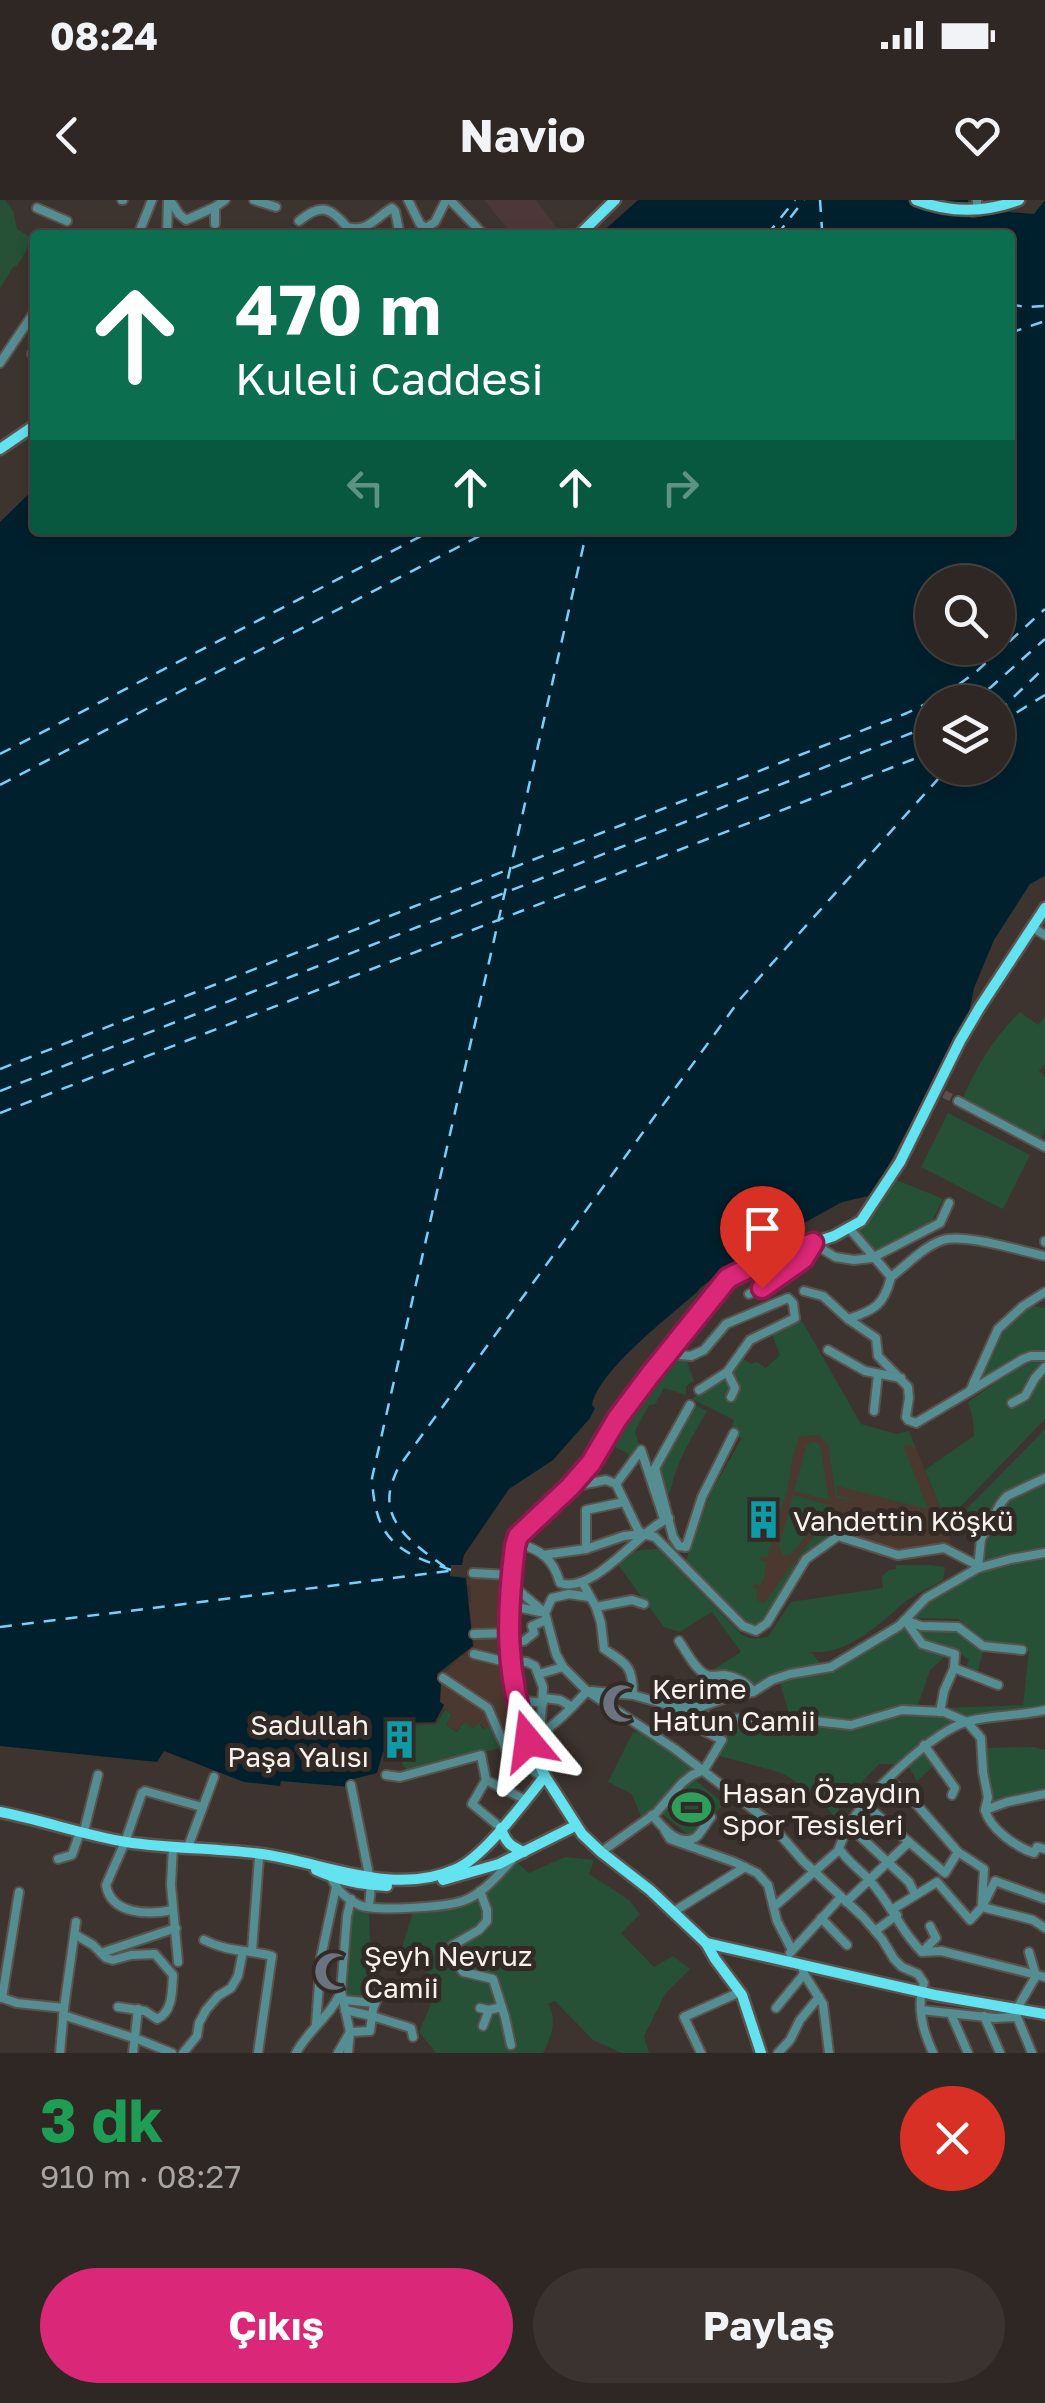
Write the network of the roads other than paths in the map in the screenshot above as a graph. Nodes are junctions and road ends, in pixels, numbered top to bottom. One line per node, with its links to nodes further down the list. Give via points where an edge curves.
1 (152, 200): 23 (street)
2 (169, 200): 15 (street, via 186,220); 24 (street)
3 (224, 200): 15 (street)
4 (254, 200): 16 (street)
5 (382, 200): 18 (street)
6 (408, 200): 22 (street)
7 (448, 200): 22 (street, via 430,226); 27 (street)
8 (615, 200): 28 (main road)
9 (624, 200): 29 (main road)
10 (916, 200): 14 (main road, via 936,207)
11 (935, 200): 14 (main road)
12 (1019, 200): 13 (main road)
13 (1001, 202): 14 (main road)
14 (976, 205)
15 (215, 207): 21 (street)
16 (276, 207)
17 (38, 208): 19 (street)
18 (380, 215): 20 (street, via 361,229 346,228 327,210); 25 (street, via 396,211)
19 (67, 221)
20 (298, 221)
21 (215, 224)
22 (420, 224): 26 (street)
23 (140, 230)
24 (167, 230)
25 (399, 230)
26 (416, 230)
27 (479, 230)
28 (584, 230)
29 (592, 230)
30 (30, 319): 31 (street)
31 (0, 364)
32 (30, 425): 33 (main road)
33 (0, 446)
34 (1045, 908): 35 (main road)
35 (1032, 928): 36 (street); 40 (main road, via 980,1007 885,1187)
36 (1045, 935)
37 (958, 1101): 38 (street)
38 (1045, 1147)
39 (949, 1203): 43 (street, via 940,1223)
40 (849, 1228): 41 (main road); 43 (street)
41 (813, 1243): 43 (street, via 835,1257); 47 (street, via 803,1259); 50 (main road, via 728,1278)
42 (1045, 1256): 44 (street, via 947,1238)
43 (874, 1257): 44 (street)
44 (892, 1277): 48 (street, via 885,1299)
45 (804, 1291): 48 (street, via 823,1296)
46 (1045, 1292): 57 (street, via 998,1329)
47 (749, 1294)
48 (848, 1320): 55 (street, via 876,1338 878,1356)
49 (828, 1350): 54 (street)
50 (666, 1356): 53 (street, via 704,1350 726,1324 788,1298 794,1318 750,1340); 65 (main road)
51 (1045, 1356): 57 (street, via 1023,1359)
52 (1045, 1367): 59 (street)
53 (727, 1372): 56 (street); 58 (street)
54 (878, 1374): 55 (street); 61 (street)
55 (900, 1378): 57 (street, via 909,1392 906,1417 916,1423)
56 (699, 1390)
57 (970, 1392)
58 (732, 1397)
59 (1012, 1403)
60 (690, 1406): 67 (street, via 655,1468)
61 (874, 1411)
62 (734, 1433): 67 (street, via 686,1547 679,1546)
63 (1045, 1478): 73 (street, via 1000,1503 980,1539)
64 (616, 1484): 65 (street); 66 (street); 67 (street, via 641,1450)
65 (570, 1487): 69 (main road)
66 (624, 1502): 68 (street); 70 (street, via 586,1510)
67 (666, 1519): 68 (street)
68 (643, 1534): 70 (street); 73 (street, via 654,1537 750,1631 762,1629 806,1559 838,1536 898,1555 944,1548); 76 (street)
69 (516, 1543): 72 (street); 75 (main road)
70 (586, 1549): 72 (street)
71 (1045, 1552): 73 (street)
72 (543, 1554): 76 (street, via 560,1583)
73 (978, 1567): 82 (street, via 926,1598)
74 (473, 1574): 75 (street)
75 (511, 1579): 79 (main road); 81 (street)
76 (582, 1582): 77 (street)
77 (590, 1597): 80 (street); 81 (street, via 552,1598)
78 (644, 1604): 80 (street)
79 (508, 1605): 81 (street); 84 (main road)
80 (596, 1607): 98 (street, via 604,1650 630,1667)
81 (546, 1616): 84 (street, via 524,1641); 89 (street)
82 (904, 1620): 86 (street, via 958,1627 982,1646); 90 (street, via 922,1644 955,1654); 96 (street, via 831,1667 790,1674)
83 (474, 1634): 84 (street)
84 (509, 1638): 88 (main road)
85 (680, 1641): 96 (street, via 701,1672 738,1679)
86 (1022, 1650)
87 (474, 1654): 88 (street)
88 (511, 1661): 91 (street, via 532,1663); 100 (main road)
89 (563, 1666): 91 (street); 95 (street)
90 (954, 1668): 93 (street); 104 (street)
91 (539, 1674): 99 (street)
92 (442, 1678): 109 (street, via 488,1708)
93 (981, 1680): 94 (street); 97 (street)
94 (998, 1685)
95 (586, 1691): 98 (street); 102 (street); 110 (street)
96 (753, 1692): 101 (street, via 700,1707)
97 (977, 1692)
98 (633, 1695): 101 (street)
99 (543, 1700): 100 (street); 102 (street); 106 (street)
100 (516, 1704): 107 (main road)
101 (677, 1706): 104 (street, via 716,1719 850,1725 902,1710); 110 (street, via 692,1724 722,1740)
102 (572, 1707): 106 (street)
103 (1045, 1710): 105 (street)
104 (940, 1712): 105 (street)
105 (967, 1722): 108 (street); 123 (street, via 981,1738)
106 (540, 1735): 107 (street)
107 (528, 1741): 109 (street); 113 (main road)
108 (924, 1745): 116 (street); 119 (street, via 955,1788)
109 (506, 1749): 113 (street)
110 (704, 1770): 125 (street); 146 (street)
111 (98, 1775): 131 (street)
112 (386, 1775): 115 (street, via 480,1756)
113 (545, 1776): 120 (main road); 128 (main road)
114 (214, 1777): 122 (street)
115 (486, 1780): 120 (street); 129 (street, via 472,1804)
116 (888, 1780): 121 (street); 140 (street)
117 (351, 1785): 148 (street)
118 (1045, 1794): 123 (street)
119 (952, 1795)
120 (526, 1800): 129 (main road)
121 (866, 1805): 127 (street); 134 (street)
122 (202, 1807): 133 (street, via 146,1791); 136 (street)
123 (985, 1810): 137 (street, via 1024,1850)
124 (0, 1814): 131 (main road)
125 (652, 1815): 130 (street); 139 (street)
126 (710, 1817): 130 (street, via 693,1839)
127 (848, 1826): 138 (street); 144 (street)
128 (574, 1827): 139 (main road); 142 (main road)
129 (501, 1828): 132 (main road); 142 (main road)
130 (665, 1832): 145 (street)
131 (86, 1834): 133 (main road); 143 (street, via 72,1855)
132 (492, 1840): 142 (main road); 148 (main road, via 461,1867 429,1878)
133 (125, 1842): 135 (main road); 159 (street, via 106,1892 126,1909)
134 (909, 1842): 140 (street, via 945,1873); 144 (street)
135 (173, 1846): 136 (main road); 159 (street)
136 (188, 1848): 141 (main road)
137 (1045, 1849)
138 (839, 1850): 146 (street); 147 (street)
139 (601, 1852): 160 (main road)
140 (958, 1852): 158 (street, via 984,1869)
141 (255, 1856): 148 (main road); 149 (main road); 173 (street)
142 (515, 1856): 148 (main road, via 432,1883); 150 (street)
143 (58, 1859)
144 (889, 1863): 147 (street); 152 (street)
145 (746, 1867): 156 (street, via 768,1884); 160 (street)
146 (814, 1871): 155 (street); 156 (street)
147 (870, 1880): 155 (street); 161 (street)
148 (370, 1881): 149 (main road); 157 (street)
149 (334, 1882): 154 (street); 200 (street)
150 (480, 1891): 157 (street, via 448,1904); 189 (street, via 487,1921 453,1945 462,1972 493,1979)
151 (19, 1892): 185 (street)
152 (915, 1894): 158 (street, via 937,1882 970,1920); 161 (street)
153 (1045, 1899): 158 (street, via 996,1881)
154 (351, 1900): 157 (street); 183 (street)
155 (844, 1900): 162 (street); 167 (street)
156 (774, 1906): 172 (street)
157 (369, 1907)
158 (982, 1907): 166 (street)
159 (173, 1910): 165 (street)
160 (673, 1912): 170 (main road)
161 (895, 1912): 167 (street); 174 (street)
162 (822, 1918): 171 (street); 172 (street)
163 (76, 1922): 168 (street)
164 (930, 1926): 174 (street, via 936,1938)
165 (176, 1928): 176 (street); 177 (street)
166 (1045, 1928)
167 (875, 1930): 181 (street, via 894,1959 922,1978)
168 (76, 1936): 176 (street); 194 (street)
169 (204, 1940): 173 (street)
170 (706, 1943): 178 (main road); 182 (main road)
171 (848, 1945)
172 (792, 1950): 178 (street)
173 (248, 1951): 209 (street, via 238,1976 206,2010); 210 (street, via 272,1956)
174 (922, 1952): 180 (street)
175 (1029, 1952): 180 (street)
176 (101, 1953): 191 (street, via 113,1960 155,1954 172,1975 162,2017)
177 (178, 1962)
178 (786, 1962): 179 (main road)
179 (803, 1970): 181 (main road); 186 (street); 190 (street)
180 (1040, 1977): 195 (street)
181 (921, 1991): 193 (street); 195 (main road)
182 (740, 1992): 214 (street, via 684,2017); 215 (main road)
183 (342, 1995): 187 (street); 192 (street); 200 (street)
184 (402, 1996): 187 (street, via 380,1990)
185 (1, 1997): 194 (street)
186 (819, 1997): 216 (street); 217 (street)
187 (375, 2003): 198 (street)
188 (118, 2007): 191 (street)
189 (502, 2007): 201 (street, via 484,2009); 205 (street)
190 (776, 2008)
191 (138, 2009): 204 (street)
192 (344, 2010): 198 (street); 202 (street)
193 (921, 2010): 196 (street); 218 (street)
194 (63, 2012): 204 (street); 206 (street)
195 (1017, 2012): 197 (main road); 199 (street); 221 (street)
196 (950, 2014): 199 (street); 219 (street)
197 (1045, 2014)
198 (372, 2016): 202 (street, via 370,2031); 203 (street, via 411,2028)
199 (984, 2016): 220 (street)
200 (316, 2024): 211 (street)
201 (483, 2026)
202 (350, 2032): 212 (street); 213 (street)
203 (414, 2037)
204 (134, 2038): 207 (street); 208 (street)
205 (511, 2044)
206 (60, 2053)
207 (133, 2053)
208 (172, 2053)
209 (183, 2053)
210 (258, 2053)
211 (296, 2053)
212 (338, 2053)
213 (348, 2053)
214 (702, 2053)
215 (760, 2053)
216 (778, 2053)
217 (829, 2053)
218 (933, 2053)
219 (968, 2053)
220 (1000, 2053)
221 (1032, 2053)

